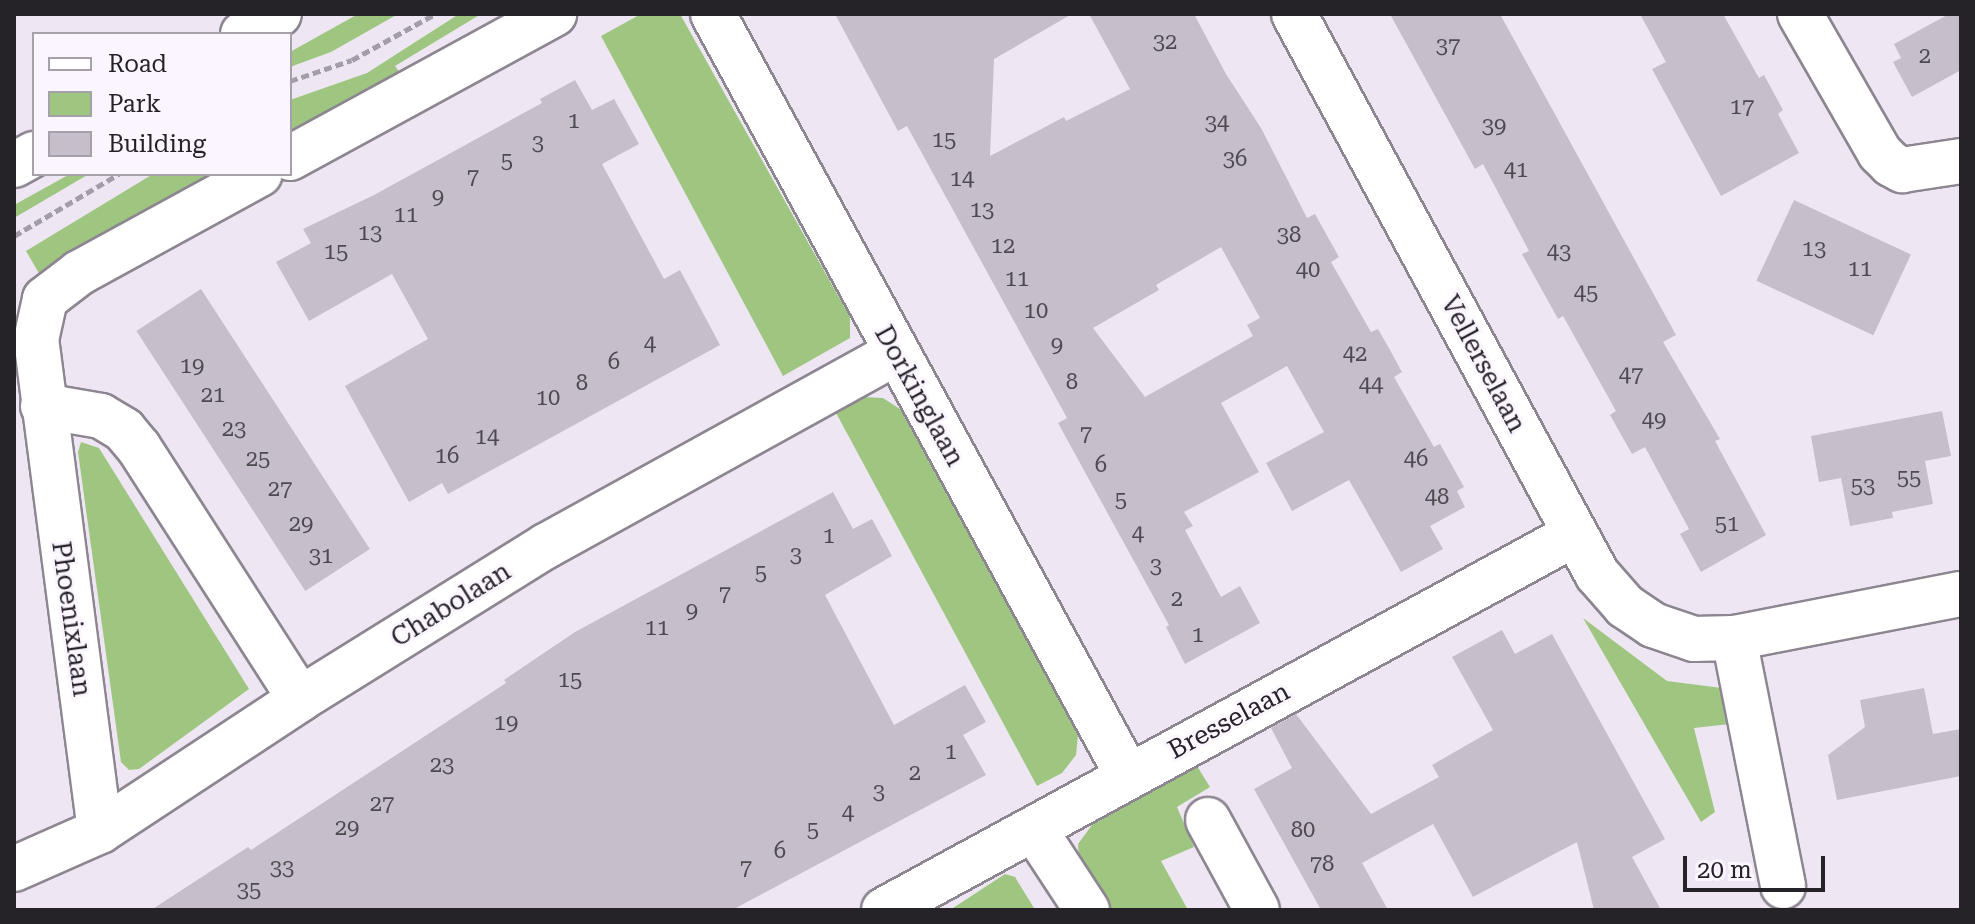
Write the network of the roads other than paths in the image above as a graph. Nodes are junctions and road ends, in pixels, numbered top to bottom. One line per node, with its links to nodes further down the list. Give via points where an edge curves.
1 (279, 14): 6 (street)
2 (554, 14): 8 (street)
3 (713, 14): 12 (street, Dorkinglaan)
4 (1294, 14): 14 (street, Vellerselaan)
5 (1800, 14): 9 (street, via 1891,164 1902,170)
6 (247, 32)
7 (32, 155): 10 (street)
8 (292, 157)
9 (1961, 161)
10 (14, 165)
11 (256, 176): 13 (street, Phoenixlaan, via 79,273 45,299 36,340)
12 (896, 353): 17 (street, Chabolaan, via 546,546); 18 (street, Dorkinglaan)
13 (43, 406): 17 (street, via 101,416 131,439); 21 (street, Phoenixlaan)
14 (1575, 534): 16 (street, Vellerselaan, via 1597,574 1625,606 1653,625 1694,639); 18 (street, Bresselaan)
15 (1961, 594): 16 (street, Vellerselaan)
16 (1734, 638): 23 (street)
17 (300, 699): 21 (street, Chabolaan)
18 (1128, 776): 20 (street, Bresselaan)
19 (1208, 820): 26 (street)
20 (1034, 829): 24 (street, Bresselaan); 25 (street)
21 (100, 831): 22 (street, Chabolaan)
22 (14, 869)
23 (1783, 886)
24 (884, 910)
25 (1087, 910)
26 (1257, 910)

